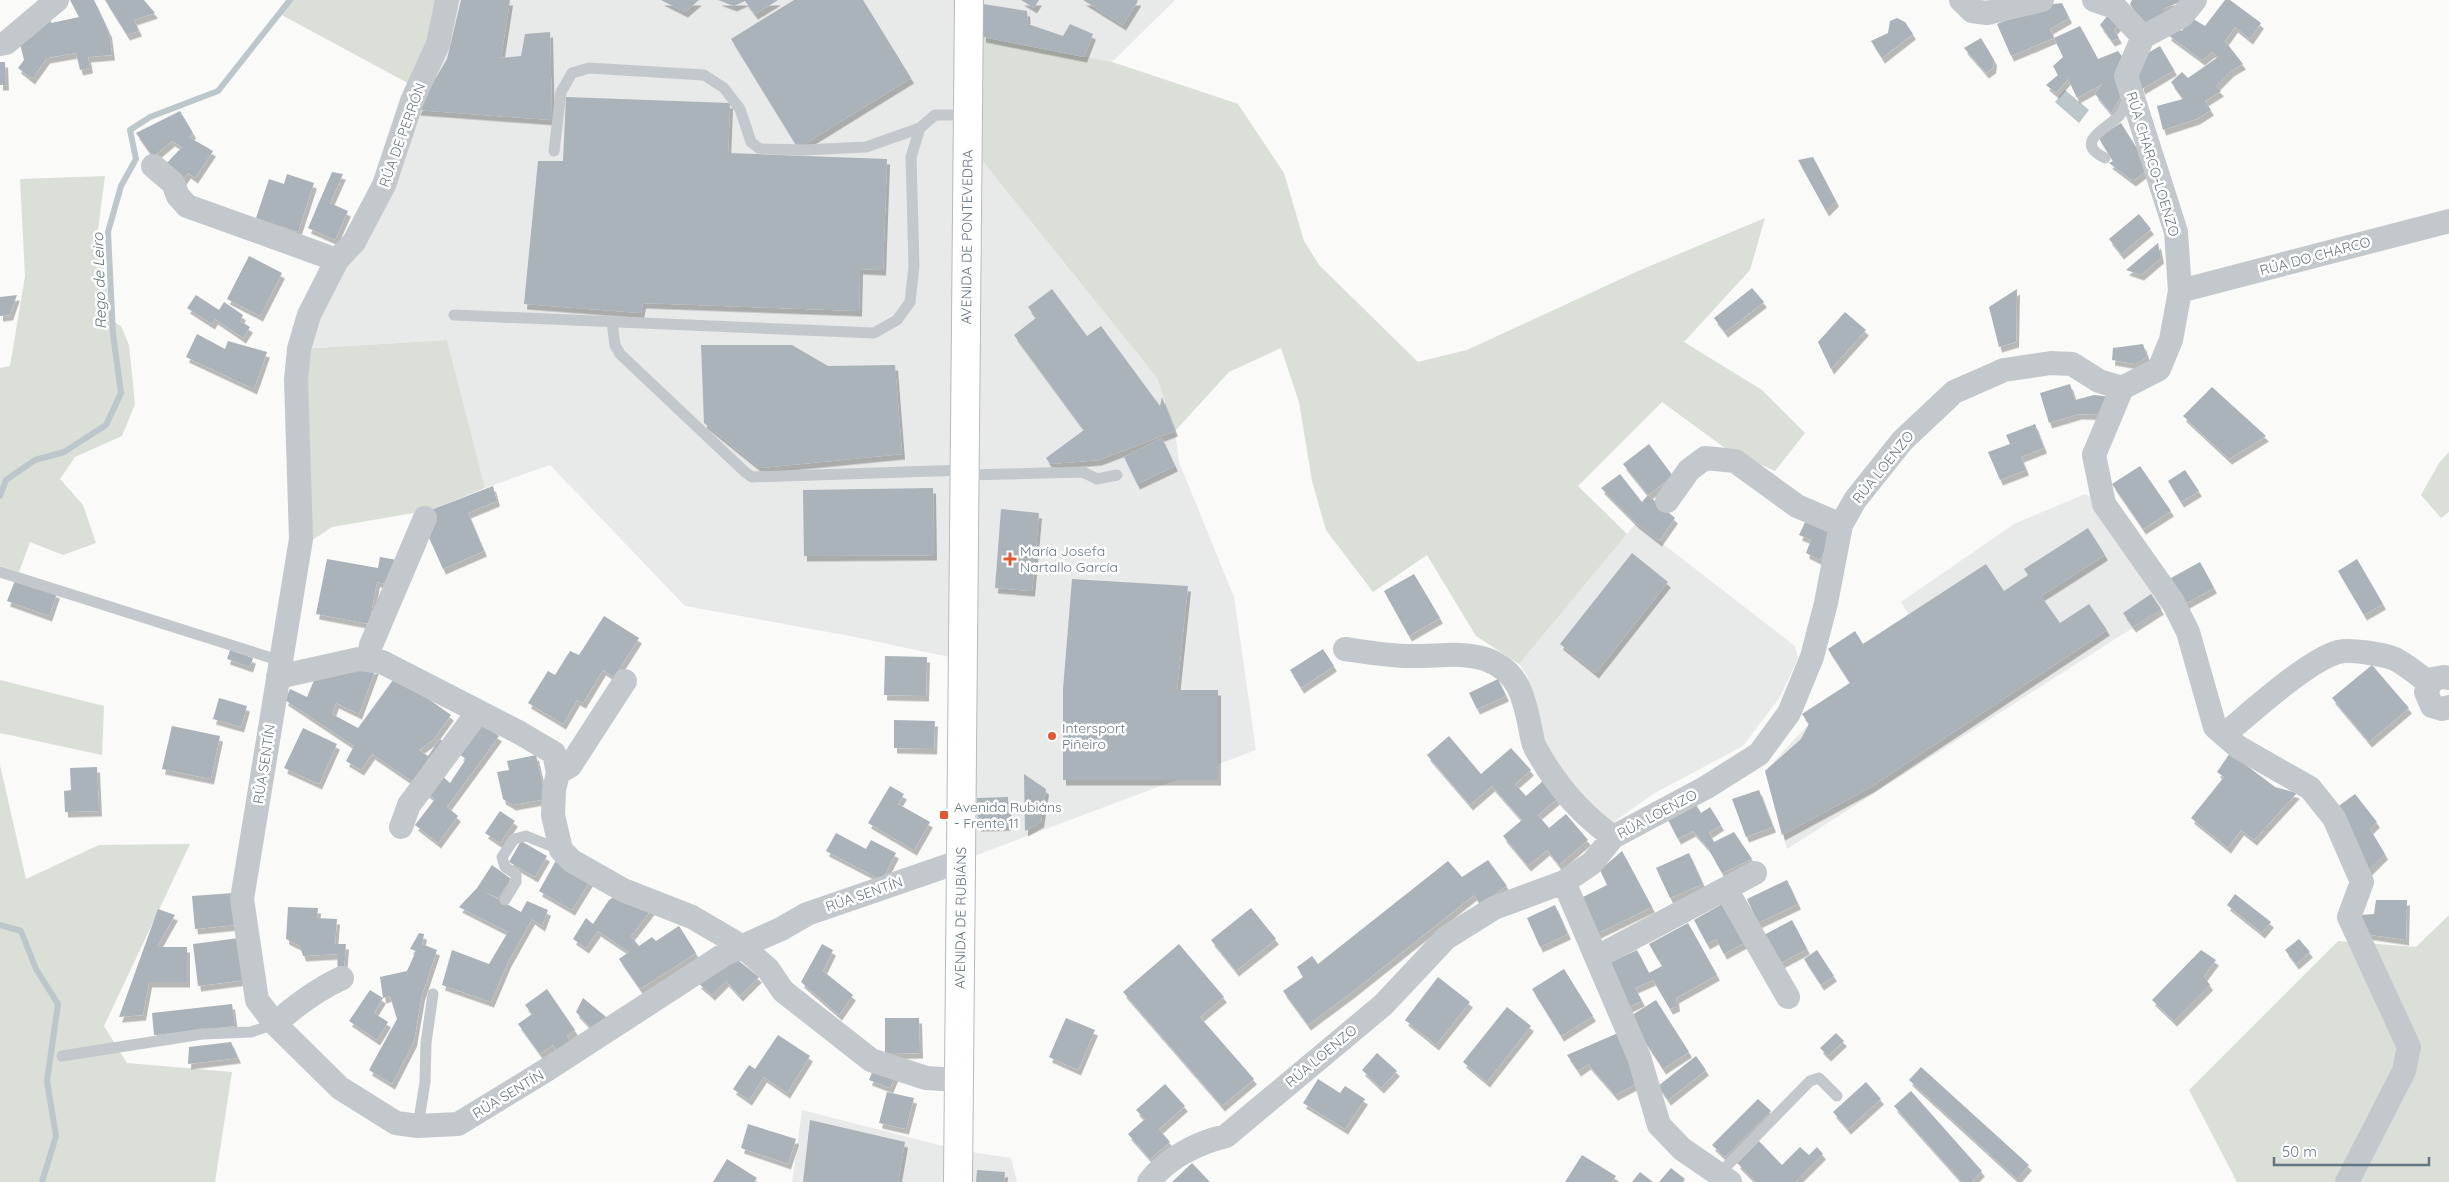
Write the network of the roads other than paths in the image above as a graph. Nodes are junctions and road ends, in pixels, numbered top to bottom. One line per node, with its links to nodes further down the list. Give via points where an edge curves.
1 (57, 0): 9 (street, via 6,43)
2 (447, 0): 17 (street, RÚA DE PERRÓN, via 438,44 412,100 384,186 354,242)
3 (969, 0): 11 (main road, AVENIDA DE PONTEVEDRA)
4 (1961, 0): 5 (street, via 1972,11 1987,13)
5 (2042, 0)
6 (2195, 0): 8 (street, via 2182,16)
7 (2110, 2): 8 (street)
8 (2143, 37): 10 (street, RÚA CHARCO-LOENZO, via 2126,76)
9 (0, 44)
10 (2131, 90): 14 (lane, via 2118,117 2094,137 2092,146); 18 (street, RÚA CHARCO-LOENZO, via 2176,232)
11 (968, 115): 12 (lane, via 935,115); 23 (main road, AVENIDA DE PONTEVEDRA)
12 (920, 128): 13 (lane, via 866,147 760,149 751,142 740,110 724,88 704,75 589,68 572,72 561,92); 20 (lane, via 910,157 913,275 910,302 897,320 874,333)
13 (554, 152)
14 (2105, 158)
15 (152, 166): 17 (street, via 173,183 187,206)
16 (2449, 221): 18 (street, RÚA DO CHARCO)
17 (337, 260): 22 (street, RÚA DE PERRÓN, via 309,315 299,349)
18 (2180, 291): 21 (street, RÚA CHARCO-LOENZO, via 2171,340 2159,369)
19 (454, 315): 20 (lane)
20 (612, 322): 23 (lane, via 615,345 620,354 752,476)
21 (2122, 388): 27 (street, RÚA LOENZO, via 2099,381 2072,364 2051,363 2004,370 1954,392 1902,441 1855,500); 36 (street, via 2094,455 2104,504 2173,602 2188,632 2215,727)
22 (297, 409): 31 (street, RÚA SENTÍN, via 301,540)
23 (965, 472): 24 (lane, via 1083,472 1097,479); 41 (main road, AVENIDA DE RUBIÁNS)
24 (1118, 475)
25 (1667, 501): 27 (street, via 1689,470 1705,458 1734,461 1797,506)
26 (425, 518): 30 (street, via 370,645)
27 (1841, 524): 39 (street, RÚA LOENZO, via 1812,657 1789,713 1759,754 1705,788)
28 (0, 572): 31 (lane)
29 (1345, 649): 39 (street, via 1410,656 1464,654 1487,659 1511,673 1520,688 1534,747 1554,780 1591,821)
30 (368, 660): 31 (street); 35 (street, via 382,662)
31 (279, 669): 51 (street, RÚA SENTÍN, via 242,899 257,1000)
32 (625, 681): 37 (street, via 570,766)
33 (2439, 681): 34 (street, via 2426,692 2429,702 2437,708); 36 (street, via 2380,654 2340,652 2326,656)
34 (2449, 707)
35 (478, 712): 37 (street, via 554,753); 38 (street, via 409,805)
36 (2224, 735): 59 (street, via 2238,747 2310,788 2334,818 2362,882 2349,917 2409,1047 2404,1072)
37 (558, 773): 40 (street, via 553,815)
38 (401, 827)
39 (1613, 837): 43 (street, RÚA LOENZO, via 1592,863)
40 (561, 850): 45 (lane, via 526,836 514,839 502,857 505,867 516,874 516,882); 46 (street, via 602,880 692,916)
41 (961, 861): 46 (street, RÚA SENTÍN, via 807,914); 53 (main road, AVENIDA DE RUBIÁNS)
42 (1755, 874): 44 (street)
43 (1564, 882): 47 (street); 58 (street, RÚA LOENZO, via 1494,908 1446,938 1383,1006 1226,1136 1205,1141 1180,1155)
44 (1726, 889): 47 (street); 50 (street)
45 (505, 900)
46 (743, 947): 53 (street, via 768,969 783,991 871,1060 926,1078); 55 (street, RÚA SENTÍN, via 725,954 458,1124)
47 (1597, 957): 56 (street, via 1639,1057 1659,1125 1682,1149)
48 (342, 978): 51 (street, via 319,989)
49 (432, 994): 55 (lane)
50 (1788, 997)
51 (275, 1024): 52 (lane, via 251,1032 202,1034); 55 (street, RÚA SENTÍN, via 340,1088 396,1123)
52 (62, 1056)
53 (959, 1080): 57 (main road, AVENIDA DE RUBIÁNS)
54 (1837, 1096): 56 (lane, via 1819,1078 1810,1081)
55 (418, 1126)
56 (1724, 1178)
57 (958, 1182)
58 (1149, 1182)
59 (2347, 1182)

